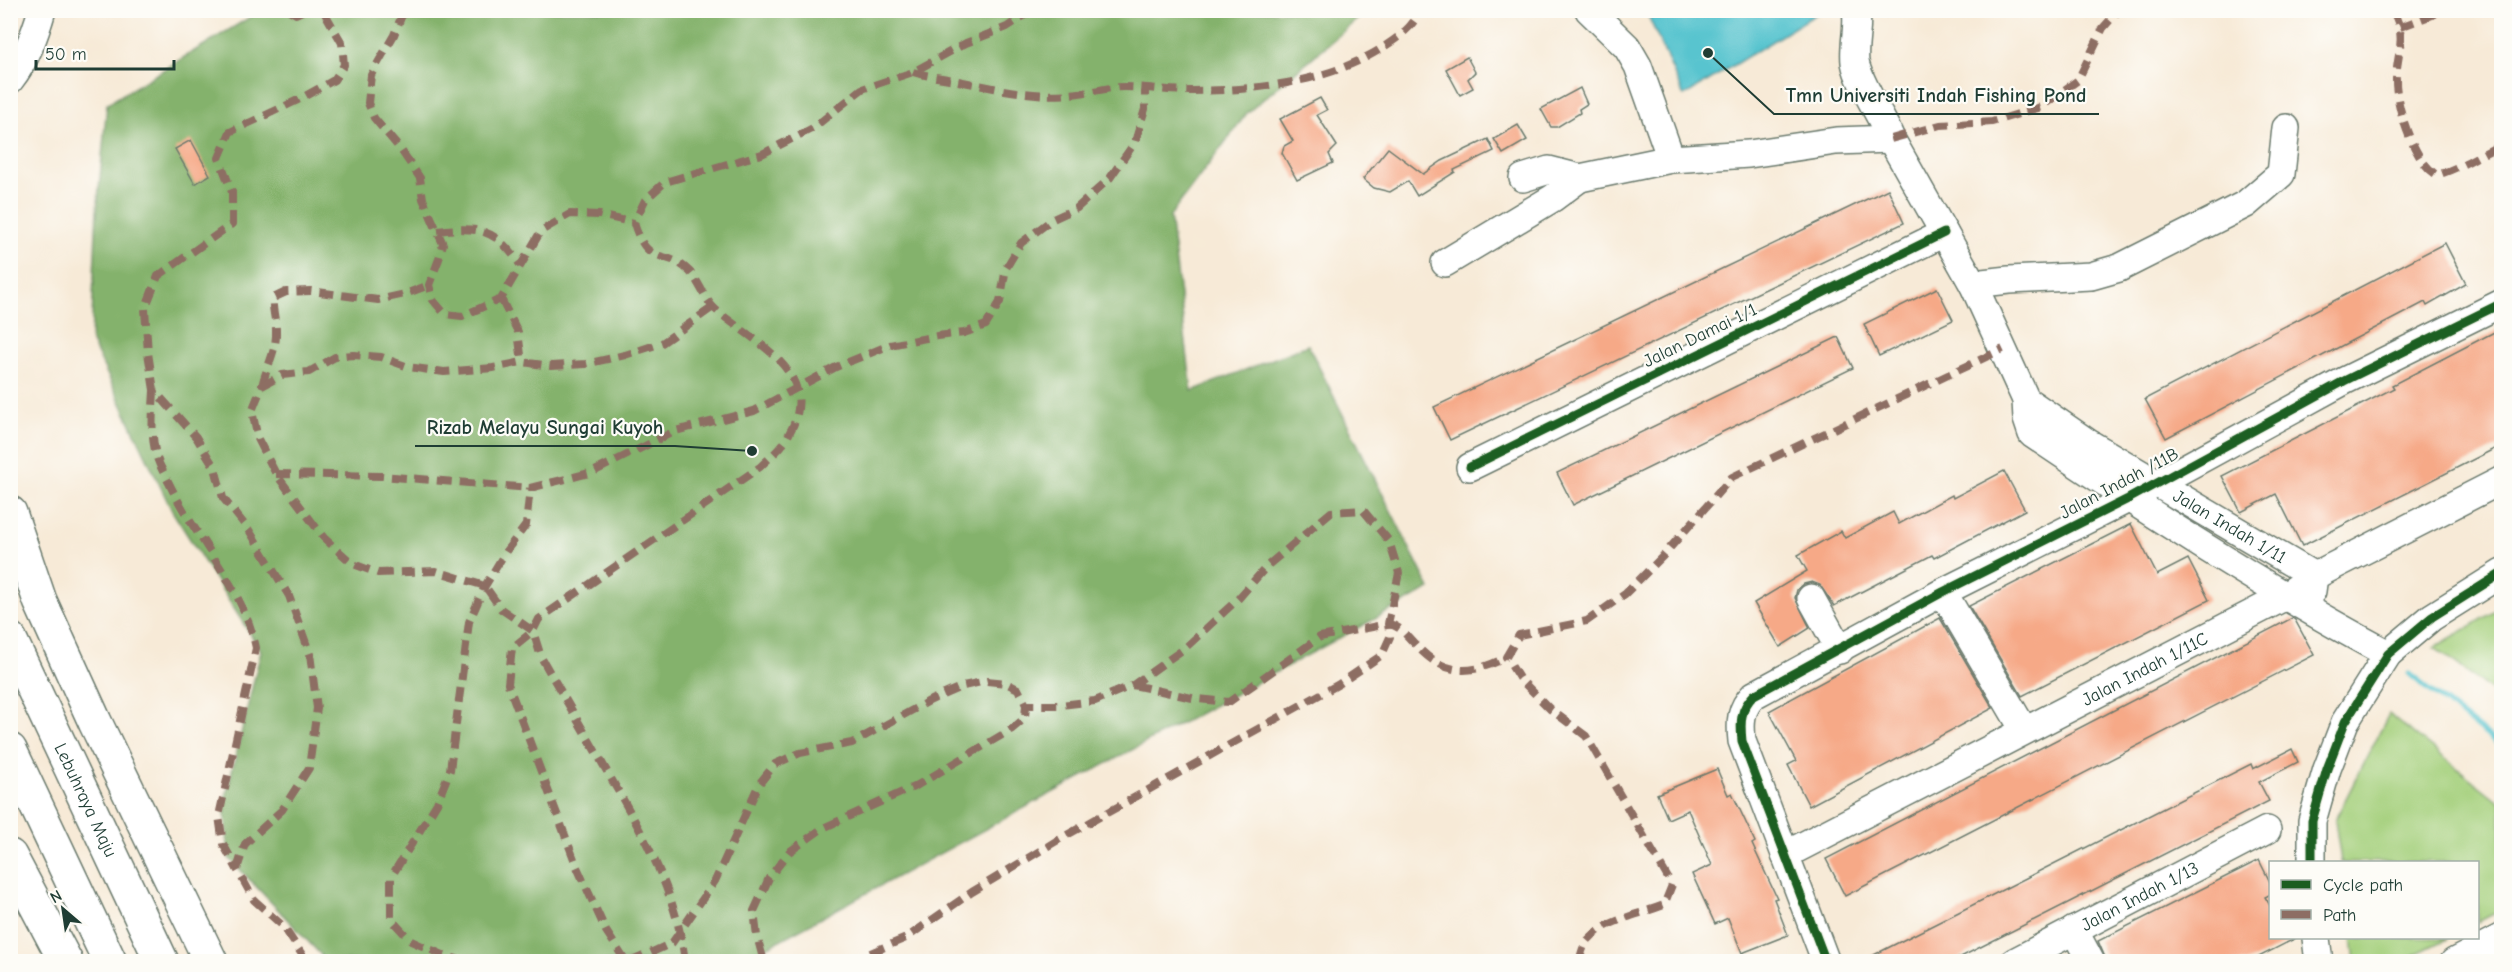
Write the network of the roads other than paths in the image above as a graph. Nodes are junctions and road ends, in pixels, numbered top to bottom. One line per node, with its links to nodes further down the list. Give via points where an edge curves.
1 (42, 10): 4 (street, via 18,70)
2 (1589, 10): 7 (street, via 1627,47 1641,74)
3 (1856, 10): 6 (street, Jalan Indah 1/11, via 1855,62)
4 (10, 80)
5 (2286, 128): 12 (street, via 2282,174 2246,204 2186,236 2119,268 2091,276)
6 (1891, 139): 7 (street); 10 (street, Jalan Indah 1/11)
7 (1671, 159): 9 (street)
8 (1523, 178): 9 (street, via 1550,170)
9 (1580, 178): 11 (street)
10 (1944, 233): 12 (street, Jalan Indah 1/11); 15 (street, Jalan Damai 1/1)
11 (1445, 263)
12 (1973, 284): 14 (street, Jalan Indah 1/11)
13 (2502, 303): 17 (street, Jalan Indah /11B, via 2344,381)
14 (2026, 400): 17 (street, Jalan Indah 1/11, via 2090,444); 18 (street, Jalan Indah 1/11, via 2032,435)
15 (1470, 467)
16 (2502, 480): 21 (street, Jalan Indah 1/11C)
17 (2158, 482): 18 (street, Jalan Indah /11B); 21 (street, Jalan Indah 1/11)
18 (2128, 499): 22 (street, Jalan Indah /11B); 23 (street, Jalan Indah 1/11)
19 (10, 513): 41 (highway, via 40,601)
20 (2502, 573): 28 (street, via 2432,617)
21 (2314, 576): 23 (street, Jalan Indah 1/11C); 25 (street)
22 (1943, 591): 27 (street, Jalan Indah /11B); 29 (street)
23 (2284, 597): 25 (street, Jalan Indah 1/11); 29 (street, Jalan Indah 1/11C)
24 (1811, 598): 27 (street)
25 (2309, 612): 28 (street, Jalan Indah 1/11)
26 (10, 639): 40 (highway, Lebuhraya Maju)
27 (1840, 650): 32 (street, Jalan Indah /11B, via 1754,695 1741,715 1742,741)
28 (2388, 654): 34 (street, via 2345,722 2327,769 2313,821)
29 (2024, 730): 32 (street, Jalan Indah 1/11C)
30 (10, 750): 39 (highway)
31 (2267, 830): 35 (street, Jalan Indah 1/13)
32 (1785, 855): 42 (street)
33 (10, 856): 38 (highway)
34 (2312, 861)
35 (2074, 930): 43 (street, Jalan Indah 1/13); 44 (street)
36 (2502, 937): 46 (street)
37 (2316, 939): 45 (street)
38 (66, 962)
39 (110, 962)
40 (162, 962)
41 (210, 962)
42 (1826, 962)
43 (2014, 962)
44 (2091, 962)
45 (2319, 962)
46 (2454, 962)

